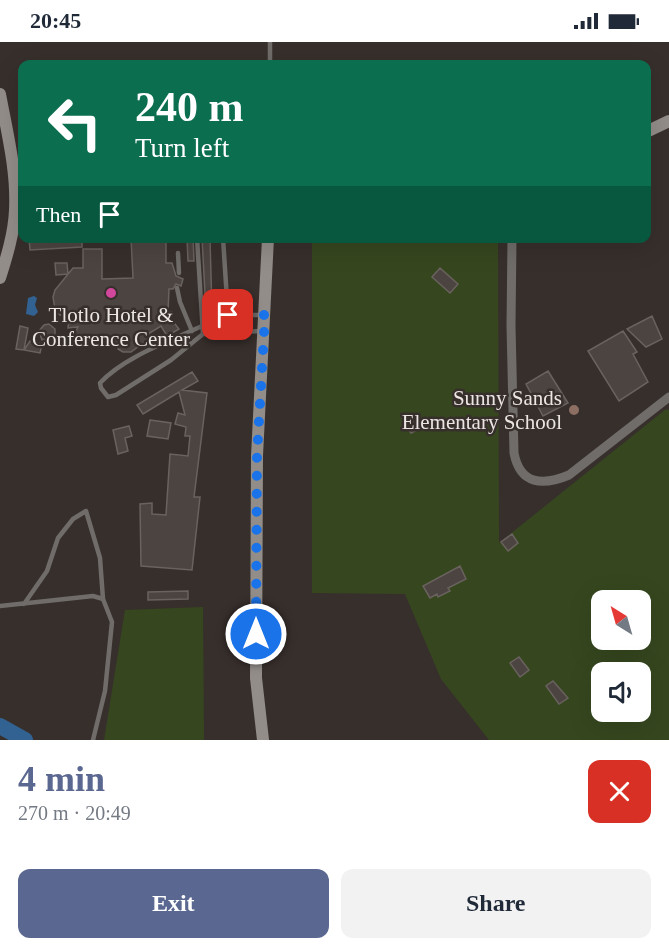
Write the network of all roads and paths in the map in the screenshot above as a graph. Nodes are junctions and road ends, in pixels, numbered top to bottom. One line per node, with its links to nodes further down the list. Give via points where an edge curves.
1 (270, 42): 2 (lane)
2 (270, 60)
3 (0, 94): 6 (street)
4 (669, 121): 5 (street)
5 (651, 130)
6 (3, 131): 13 (street, via 15,192 15,213)
7 (197, 243): 17 (lane)
8 (223, 243): 15 (lane)
9 (268, 243): 16 (street)
10 (512, 243): 22 (street, via 514,453 516,463 527,477 552,483 569,475)
11 (178, 253): 12 (lane)
12 (179, 273)
13 (0, 278)
14 (177, 288): 19 (lane)
15 (228, 315): 16 (lane); 17 (lane)
16 (265, 315): 20 (street)
17 (202, 319): 18 (lane)
18 (202, 326): 19 (lane); 21 (lane)
19 (192, 331): 21 (lane, via 149,349 106,376 100,383 105,393 110,398 116,395)
20 (264, 331): 21 (lane); 27 (street, via 257,456 256,678)
21 (203, 334)
22 (669, 397)
23 (103, 599): 24 (lane, via 93,596); 24 (lane, via 100,558 86,511 73,519 58,538 47,571); 26 (lane, via 112,622 105,691)
24 (24, 604): 25 (lane)
25 (0, 606)
26 (93, 740)
27 (263, 740)

